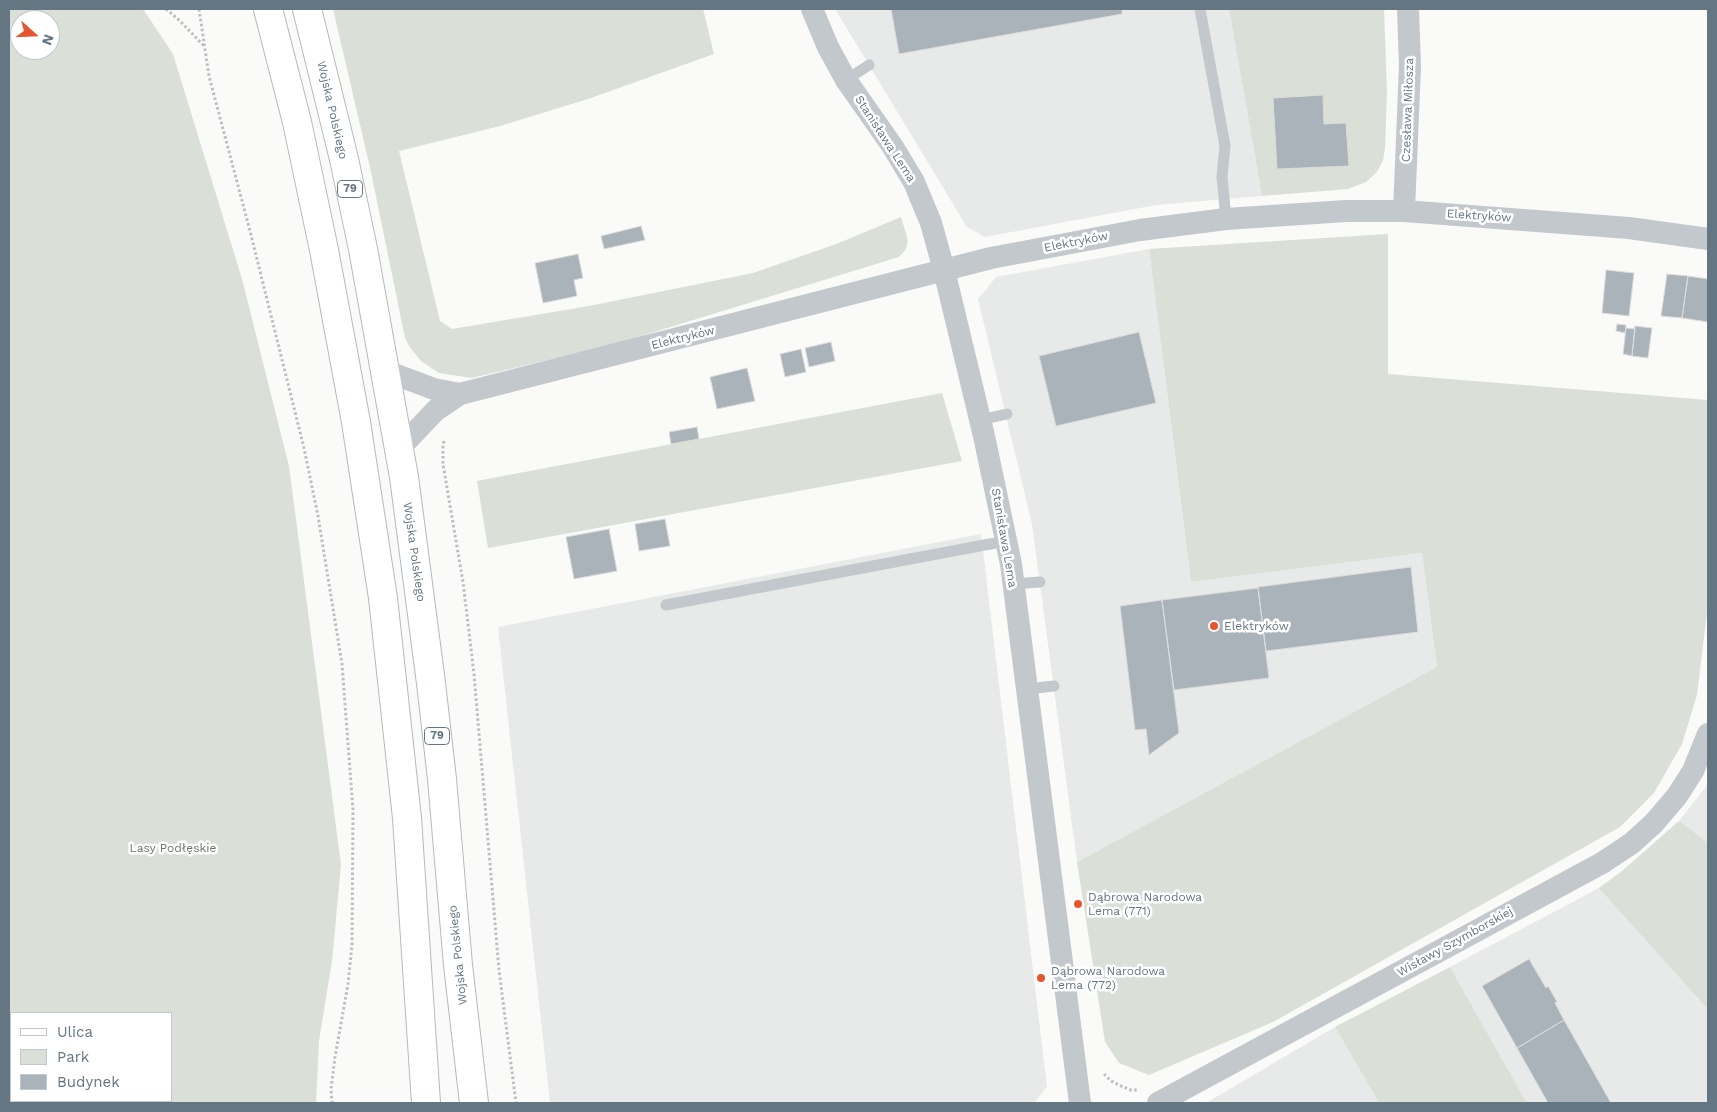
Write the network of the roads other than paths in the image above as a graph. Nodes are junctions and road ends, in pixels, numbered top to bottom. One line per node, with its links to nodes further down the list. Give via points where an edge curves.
1 (268, 9): 24 (main road, via 297,122 324,250 383,598 407,818)
2 (307, 9): 12 (main road, Wojska Polskiego / 79, via 344,159)
3 (812, 9): 7 (street, Stanisława Lema)
4 (1200, 9): 9 (lane, via 1225,146 1222,177)
5 (1408, 9): 8 (street, Czesława Miłosza, via 1410,66)
6 (869, 65): 7 (lane)
7 (846, 80): 11 (street, Stanisława Lema, via 914,182 931,223)
8 (1404, 211): 9 (street, Elektryków, via 1346,211); 10 (street, Elektryków, via 1629,228)
9 (1226, 219): 11 (street, Elektryków, via 1140,230)
10 (1708, 239)
11 (944, 270): 13 (street, Elektryków); 15 (street, Stanisława Lema)
12 (386, 371): 13 (street, Elektryków, via 434,389); 16 (main road, Wojska Polskiego / 79)
13 (460, 394): 16 (street, Elektryków, via 436,410)
14 (1007, 414): 15 (lane)
15 (980, 420): 17 (street, Stanisława Lema)
16 (399, 449): 25 (main road, Wojska Polskiego / 79, via 419,582 442,779)
17 (1006, 541): 19 (street, Stanisława Lema); 20 (lane)
18 (1040, 582): 19 (lane)
19 (1013, 584): 22 (street, Stanisława Lema)
20 (666, 605)
21 (1054, 686): 22 (lane)
22 (1027, 689): 26 (street, Stanisława Lema)
23 (1708, 734): 27 (street, Wisławy Szymborskiej, via 1693,771 1677,796 1632,843 1602,863)
24 (426, 1103)
25 (474, 1103)
26 (1080, 1103)
27 (1158, 1103)

